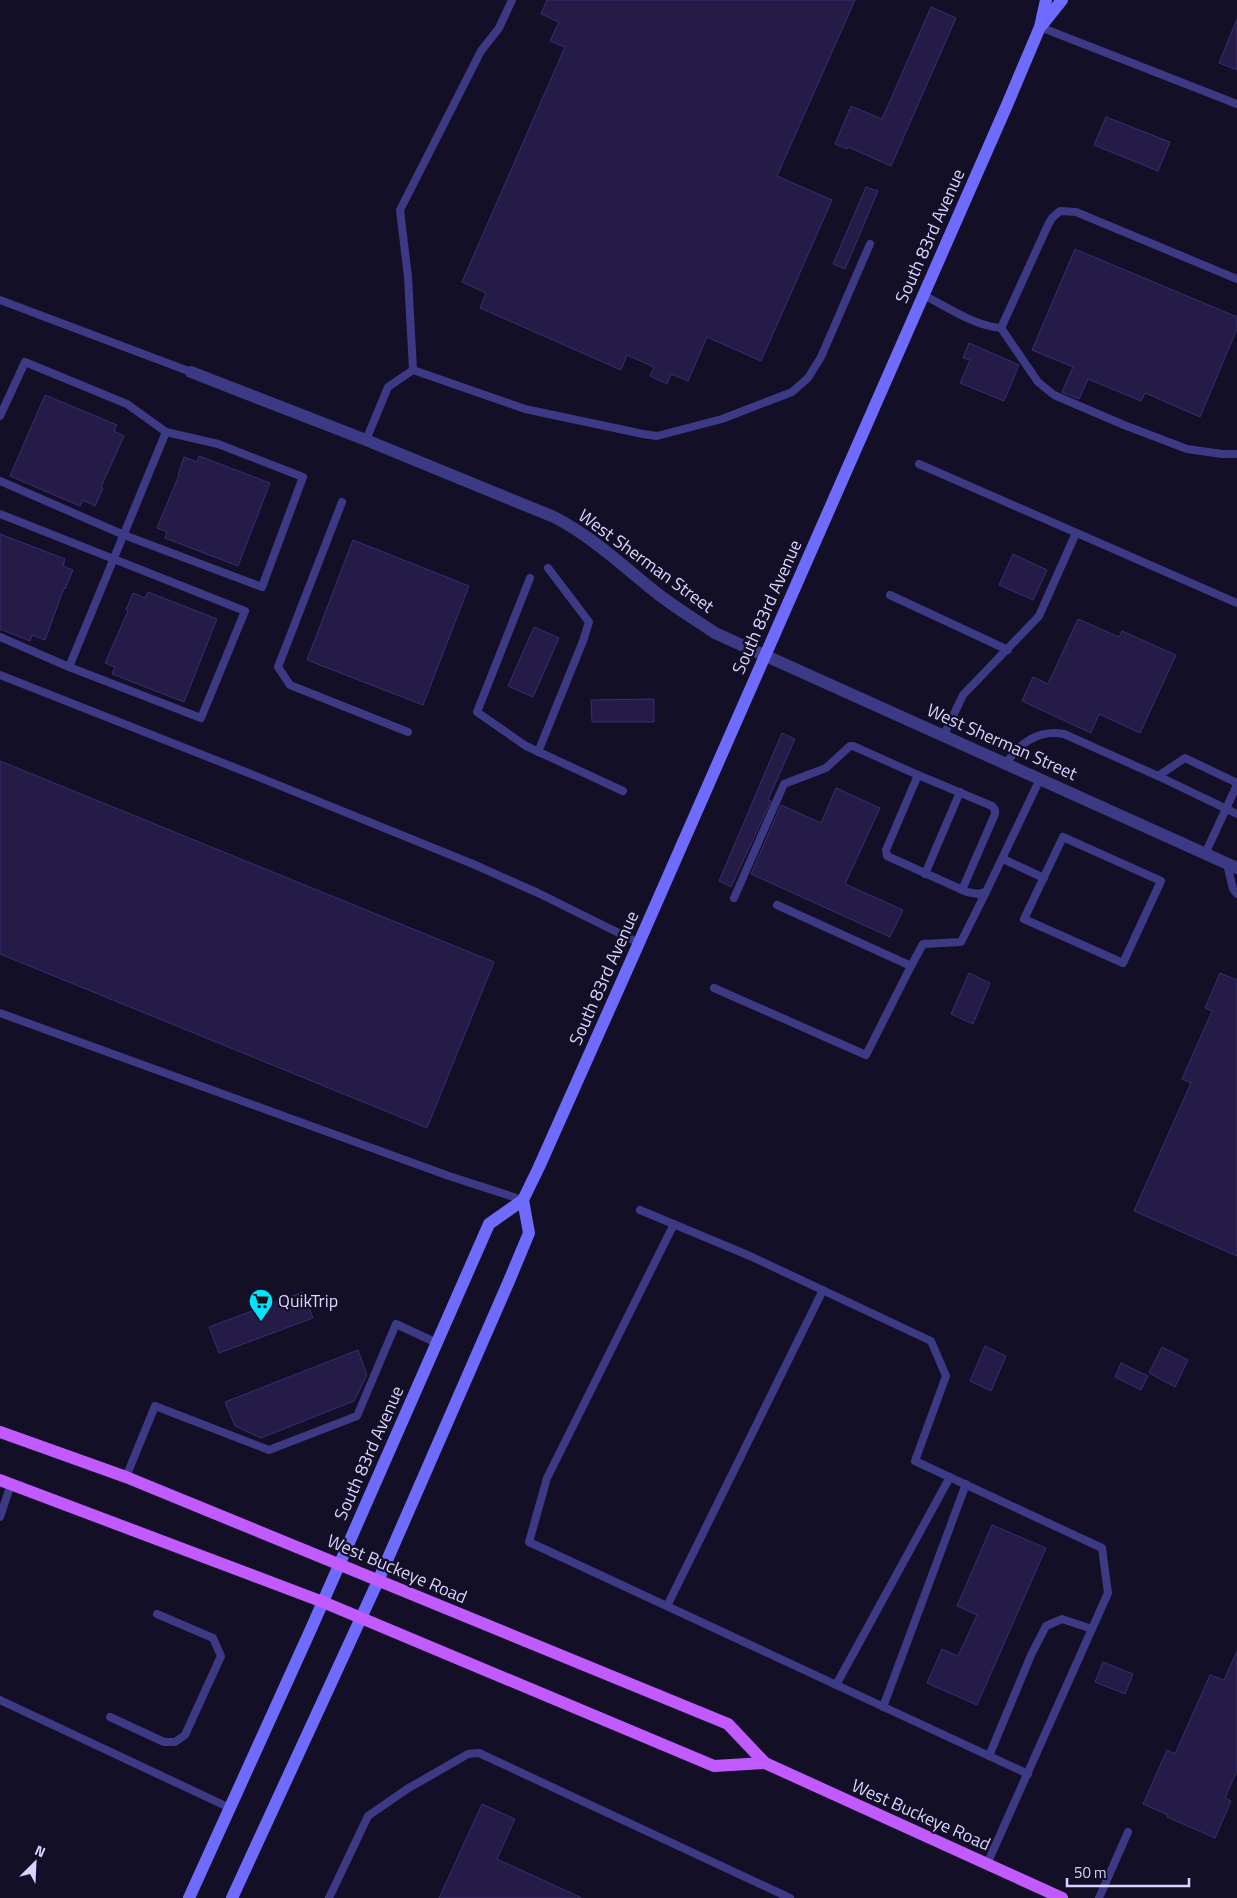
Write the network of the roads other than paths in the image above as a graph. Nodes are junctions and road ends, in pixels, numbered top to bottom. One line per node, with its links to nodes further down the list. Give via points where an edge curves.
1 (512, 0): 11 (lane, via 499,28 481,51 400,210 408,276)
2 (1046, 0): 4 (main road, South 83rd Avenue)
3 (1062, 0): 4 (main road, South 83rd Avenue)
4 (1040, 27): 5 (lane); 8 (main road, South 83rd Avenue)
5 (1237, 104)
6 (870, 244): 11 (lane, via 821,357 808,378 792,392 722,419 657,436 643,434 525,409)
7 (1237, 279): 10 (lane, via 1076,212 1060,211 1048,225)
8 (923, 295): 10 (lane, via 977,322); 30 (main road, South 83rd Avenue)
9 (0, 300): 12 (lane)
10 (1001, 328): 16 (lane, via 1038,382 1054,395 1187,449)
11 (413, 370): 15 (lane, via 388,387)
12 (191, 372): 15 (street, West Sherman Street)
13 (0, 416): 14 (lane, via 25,362 127,404)
14 (166, 432): 22 (lane); 22 (lane, via 218,444 302,477 262,587)
15 (366, 440): 30 (street, West Sherman Street, via 554,517 595,542 688,615 715,632)
16 (1237, 454)
17 (919, 464): 21 (lane)
18 (0, 481): 22 (lane)
19 (342, 502): 33 (lane, via 278,667 290,685)
20 (0, 514): 23 (lane)
21 (1076, 533): 27 (lane); 29 (lane, via 1039,616)
22 (124, 535): 23 (lane)
23 (114, 559): 31 (lane); 31 (lane, via 245,611 242,620 201,718)
24 (548, 568): 35 (lane, via 589,622)
25 (530, 578): 35 (lane, via 477,712)
26 (890, 595): 29 (lane)
27 (1237, 603)
28 (0, 637): 31 (lane)
29 (1008, 650): 34 (lane, via 963,695)
30 (765, 655): 34 (street, West Sherman Street); 55 (main road, South 83rd Avenue)
31 (69, 667)
32 (0, 675): 55 (lane, via 473,864)
33 (408, 732)
34 (944, 735): 36 (street, West Sherman Street)
35 (538, 752): 41 (lane)
36 (1006, 764): 38 (lane, via 1019,746 1041,734 1054,732); 39 (street, West Sherman Street)
37 (918, 775): 42 (lane); 48 (lane, via 886,854); 53 (lane, via 853,746 847,747 826,768 784,784)
38 (1158, 776): 40 (lane, via 1185,758); 43 (lane)
39 (1040, 779): 45 (street, West Sherman Street); 46 (lane)
40 (1237, 784): 43 (lane)
41 (623, 791)
42 (960, 792): 48 (lane); 50 (lane, via 995,810)
43 (1226, 809): 44 (lane); 45 (lane)
44 (1237, 814)
45 (1205, 854): 47 (street, West Sherman Street)
46 (1003, 859): 49 (lane); 51 (lane)
47 (1232, 866): 52 (lane, via 1233,889)
48 (925, 874): 50 (lane)
49 (1044, 878): 49 (lane, via 1024,919 1123,963 1161,881 1063,837)
50 (962, 890): 51 (lane, via 978,894)
51 (986, 892): 56 (lane, via 961,942 922,944)
52 (1237, 894)
53 (734, 898)
54 (777, 905): 56 (lane)
55 (639, 943): 59 (main road, South 83rd Avenue)
56 (911, 966): 57 (lane, via 866,1055)
57 (714, 988)
58 (0, 1013): 59 (lane)
59 (522, 1200): 63 (main road, South 83rd Avenue, via 489,1224); 71 (main road, via 528,1233)
60 (640, 1210): 61 (lane)
61 (674, 1224): 62 (lane); 73 (lane, via 547,1478 528,1542)
62 (823, 1290): 66 (lane, via 931,1341 946,1376 915,1461); 73 (lane)
63 (437, 1343): 65 (lane, via 396,1324 357,1416 269,1450 155,1406); 70 (main road, South 83rd Avenue)
64 (0, 1432): 65 (main road, West Buckeye Road)
65 (126, 1477): 70 (main road, West Buckeye Road)
66 (950, 1477): 68 (lane); 77 (lane)
67 (6, 1482): 69 (lane); 72 (main road, West Buckeye Road)
68 (966, 1484): 76 (lane, via 1102,1548 1108,1592); 79 (lane)
69 (0, 1517)
70 (339, 1564): 71 (main road, West Buckeye Road); 72 (main road, South 83rd Avenue)
71 (378, 1581): 75 (main road); 82 (main road, West Buckeye Road, via 728,1724)
72 (323, 1602): 75 (main road, West Buckeye Road); 84 (main road, South 83rd Avenue)
73 (667, 1606): 77 (lane)
74 (157, 1614): 80 (lane, via 213,1638 221,1656 185,1735 175,1742 164,1742)
75 (361, 1619): 82 (main road, West Buckeye Road, via 714,1766); 88 (main road)
76 (1092, 1629): 81 (lane, via 1062,1619 1046,1626); 83 (lane)
77 (836, 1685): 79 (lane)
78 (0, 1700): 84 (lane)
79 (883, 1707): 81 (lane)
80 (110, 1718)
81 (989, 1756): 83 (lane)
82 (765, 1763): 86 (main road, West Buckeye Road)
83 (1028, 1774): 86 (lane)
84 (230, 1808): 87 (main road, South 83rd Avenue)
85 (1128, 1832): 92 (lane)
86 (987, 1864): 91 (main road, West Buckeye Road)
87 (189, 1898)
88 (232, 1898)
89 (328, 1898): 90 (lane, via 368,1816 468,1754 479,1753)
90 (790, 1898)
91 (1062, 1898)
92 (1099, 1898)

